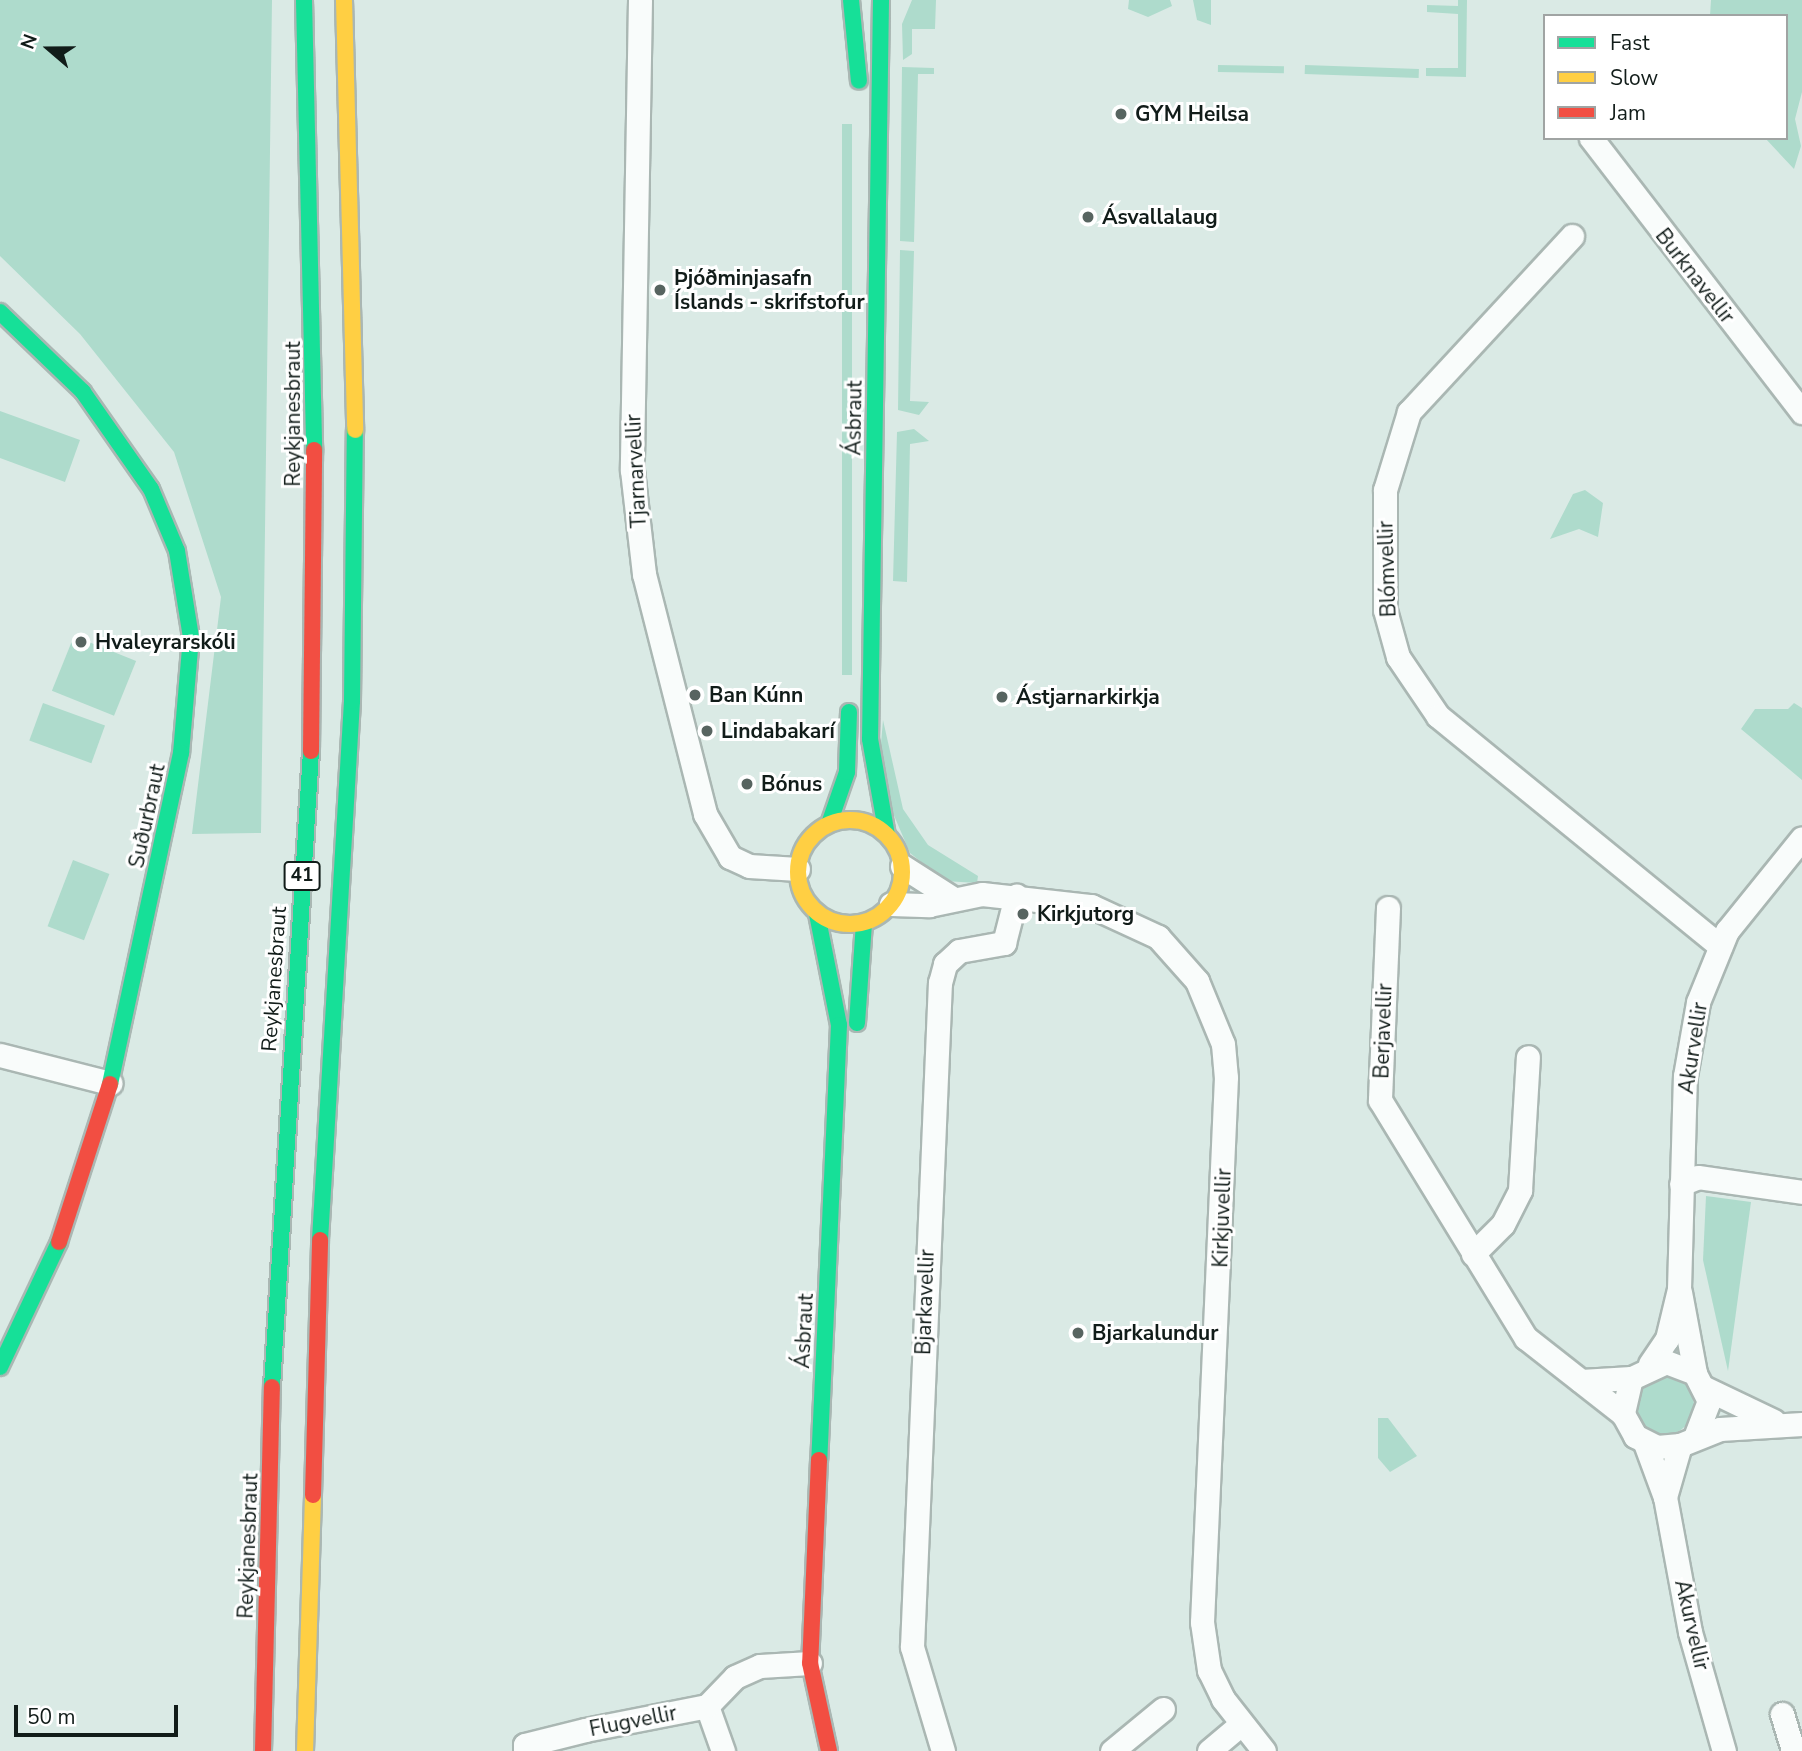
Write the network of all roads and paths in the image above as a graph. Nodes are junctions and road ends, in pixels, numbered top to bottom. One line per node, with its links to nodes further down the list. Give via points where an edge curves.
1 (304, 0): 51 (main road, Reykjanesbraut / 41, via 316,402 312,745 275,1285)
2 (344, 0): 52 (main road, 41, via 356,354 352,701 322,1157)
3 (640, 0): 16 (street, Tjarnarvellir, via 632,470 644,574 687,758 713,831 730,857 749,866)
4 (851, 0): 6 (main road)
5 (881, 0): 13 (main road, Ásbraut, via 870,739)
6 (859, 97)
7 (1593, 140): 10 (street, Burknavellir)
8 (1572, 236): 23 (street, Blómvellir, via 1409,412 1385,490 1385,610 1398,657 1438,716)
9 (0, 312): 26 (main road, Suðurbraut, via 118,435 166,519 187,592 190,679 181,753)
10 (1802, 412)
11 (849, 694): 12 (main road, via 847,772)
12 (830, 824): 13 (main road, via 854,820); 16 (main road, via 808,843)
13 (887, 835): 15 (main road)
14 (1802, 838): 23 (street, Akurvellir)
15 (902, 866): 18 (street); 19 (main road)
16 (798, 869): 21 (main road, via 806,901)
17 (1016, 896): 18 (street, Kirkjuvellir); 49 (street, Kirkjuvellir, via 1091,906 1158,937 1197,981 1223,1044 1225,1181 1202,1622 1209,1670); 56 (street, Bjarkavellir, via 1004,943 958,951 940,983 912,1647)
18 (952, 898): 19 (street, Kirkjuvellir)
19 (891, 904): 22 (main road)
20 (1388, 908): 30 (street, Berjavellir, via 1380,1100)
21 (817, 914): 22 (main road); 44 (main road, Ásbraut, via 839,1025)
22 (864, 923): 29 (main road)
23 (1720, 946): 27 (street, Akurvellir, via 1698,1002 1685,1076)
24 (0, 1055): 26 (street)
25 (1528, 1057): 30 (street, via 1520,1190 1503,1224)
26 (110, 1083): 32 (main road, Suðurbraut, via 68,1223)
27 (1681, 1184): 28 (street, via 1698,1177); 31 (street, Akurvellir)
28 (1802, 1192)
29 (850, 1198)
30 (1473, 1254): 36 (street, Berjavellir, via 1526,1338)
31 (1679, 1289): 33 (street, Akurvellir, via 1667,1339); 37 (street, Akurvellir)
32 (6, 1337): 34 (main road, Suðurbraut)
33 (1650, 1364): 35 (street); 37 (street, via 1682,1365)
34 (0, 1367)
35 (1631, 1378): 36 (street); 38 (street)
36 (1581, 1381): 38 (street, Berjavellir)
37 (1700, 1381): 39 (street); 41 (street, via 1708,1414)
38 (1623, 1414): 42 (street)
39 (1774, 1421): 40 (street); 41 (street)
40 (1802, 1424)
41 (1688, 1441): 42 (street); 43 (street, Akurvellir)
42 (1645, 1443): 43 (street, Akurvellir)
43 (1665, 1497): 60 (street, Akurvellir, via 1690,1632)
44 (810, 1663): 46 (street, Flugvellir, via 748,1670); 55 (main road, Ásbraut)
45 (836, 1690): 50 (main road)
46 (707, 1706): 53 (street, Flugvellir, via 585,1730 525,1745); 54 (street, Flugvellir)
47 (1163, 1709): 57 (street)
48 (1782, 1714): 61 (street)
49 (1240, 1725): 58 (street); 59 (street, Kirkjuvellir)
50 (846, 1737)
51 (263, 1751)
52 (305, 1751)
53 (525, 1751)
54 (723, 1751)
55 (829, 1751)
56 (943, 1751)
57 (1112, 1751)
58 (1209, 1751)
59 (1264, 1751)
60 (1724, 1751)
61 (1793, 1751)

